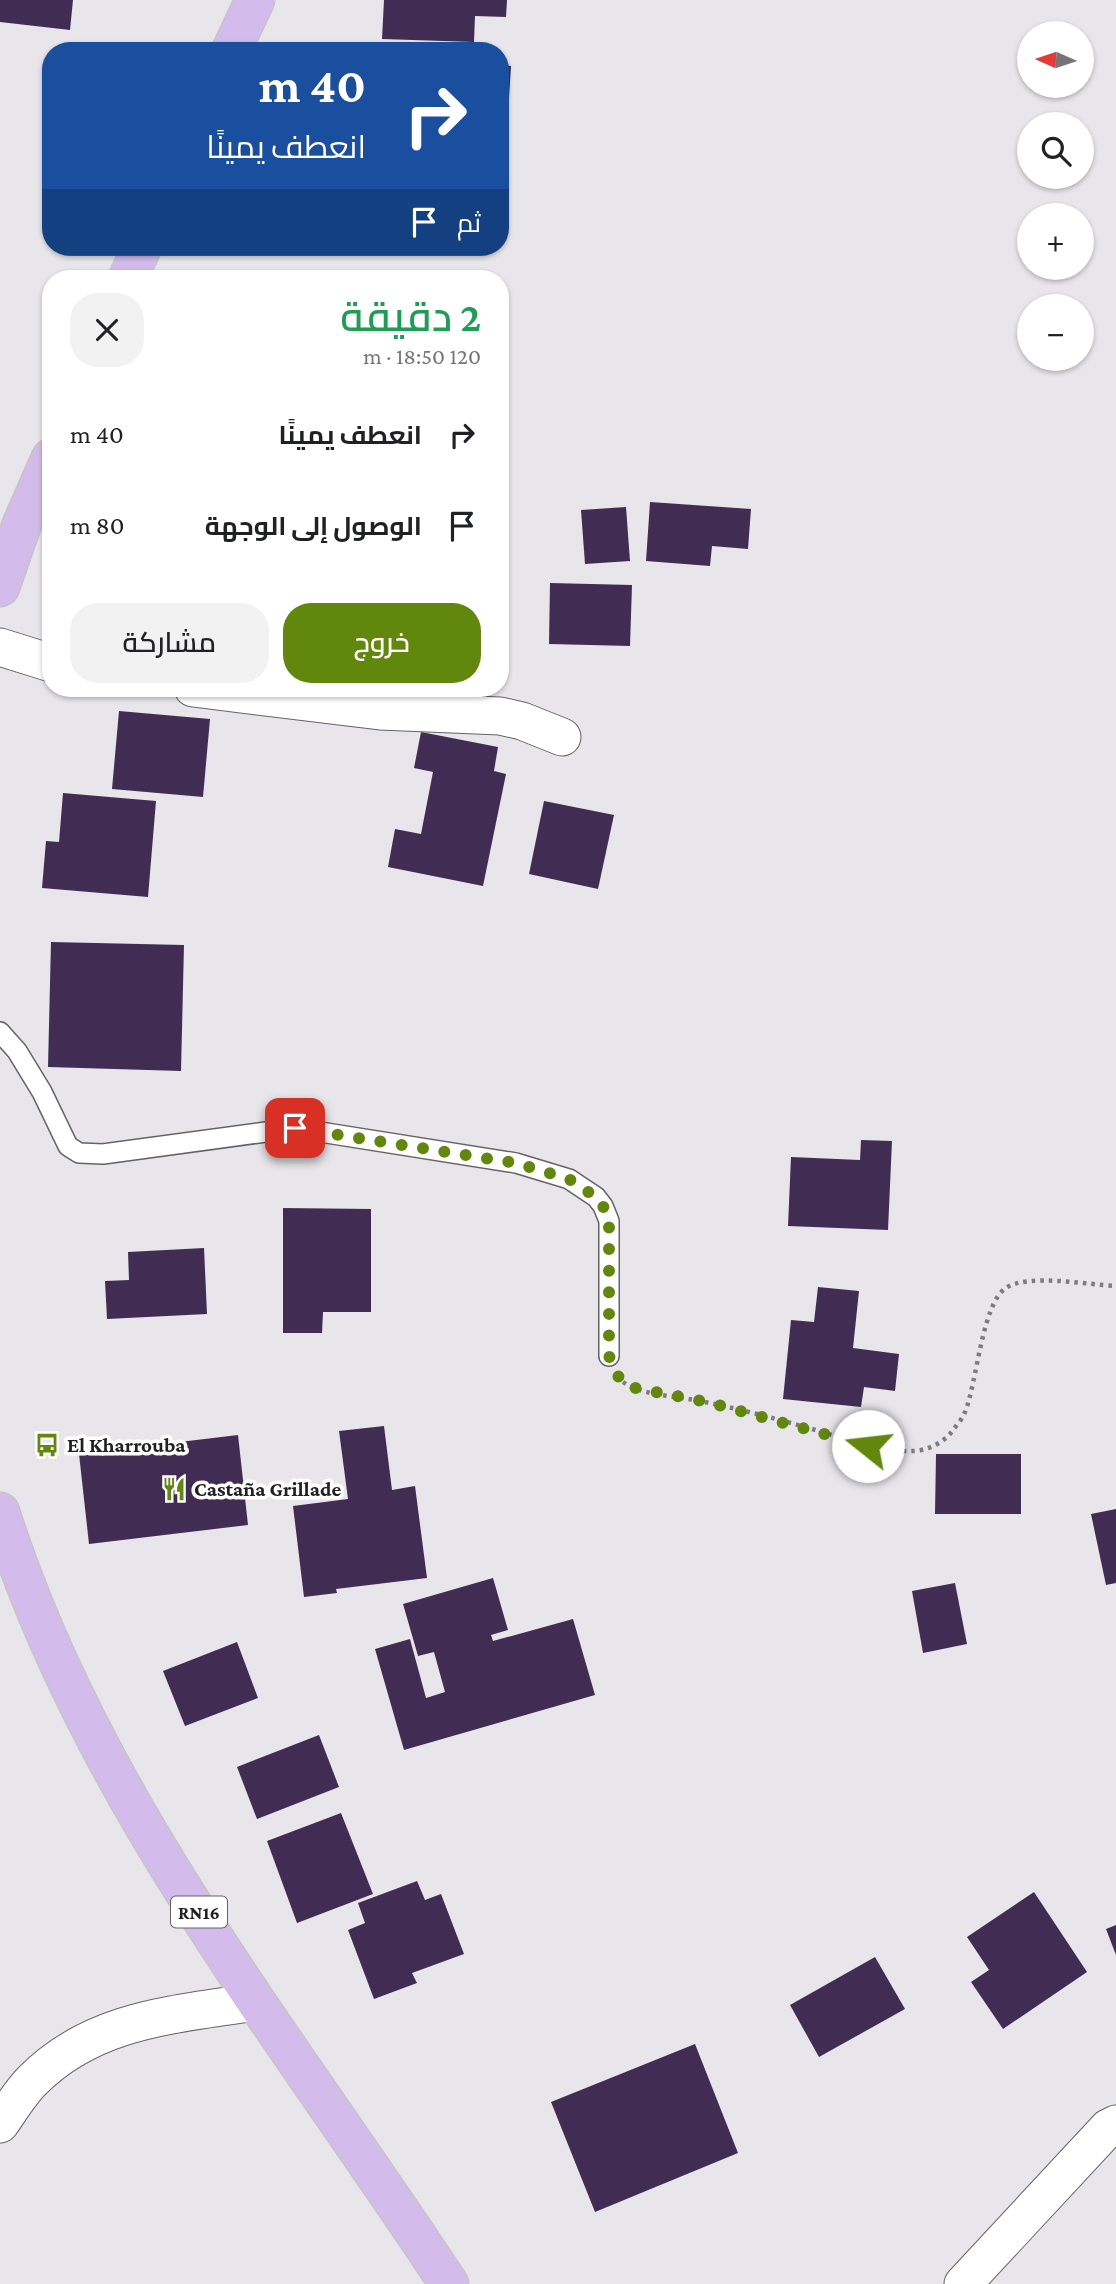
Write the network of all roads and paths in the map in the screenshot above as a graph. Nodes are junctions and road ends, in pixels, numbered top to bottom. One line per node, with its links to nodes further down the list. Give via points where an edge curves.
1 (255, 0): 2 (main road)
2 (236, 42)
3 (42, 478): 4 (main road)
4 (0, 587)
5 (0, 647): 6 (street)
6 (42, 660)
7 (266, 697): 8 (street, via 380,711 500,716)
8 (562, 737)
9 (0, 1032): 11 (lane, via 42,1092 68,1146 79,1153 103,1154 295,1128 516,1163 569,1179 596,1197 609,1221)
10 (1116, 1286): 11 (path, via 1027,1282 1007,1287 995,1297 988,1315 964,1414 947,1437 914,1451 868,1446 707,1402 630,1387 620,1380)
11 (609, 1356)
12 (0, 1512): 13 (main road, RN16, via 20,1574 73,1695 124,1792)
13 (254, 2002): 14 (street, via 129,2023 72,2047 31,2082); 16 (main road, RN16)
14 (0, 2124)
15 (1116, 2124): 17 (street)
16 (449, 2284)
17 (963, 2284)

